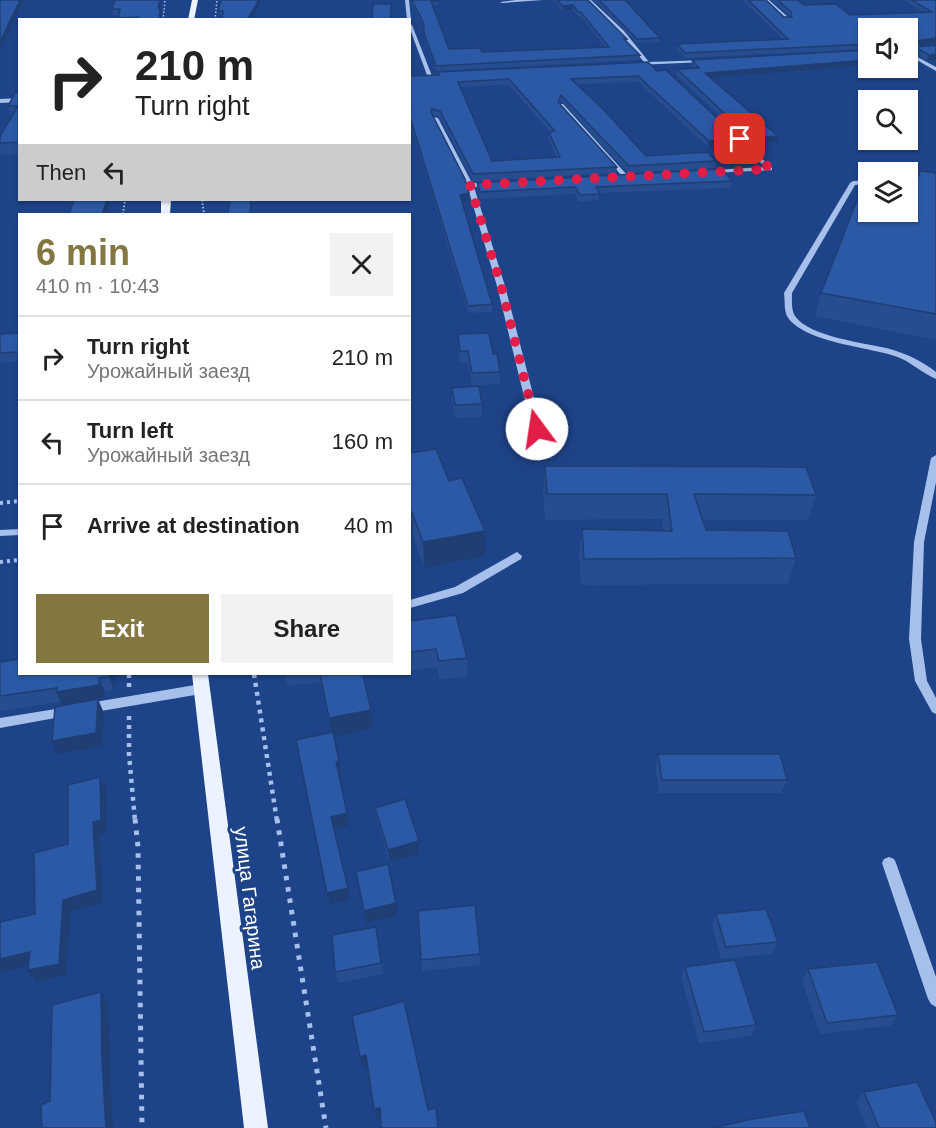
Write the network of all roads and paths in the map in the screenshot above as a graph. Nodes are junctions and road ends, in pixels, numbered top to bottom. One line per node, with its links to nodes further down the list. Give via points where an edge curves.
1 (165, 0): 9 (path)
2 (195, 0): 10 (main road)
3 (217, 0): 11 (path)
4 (407, 0): 12 (street)
5 (541, 0): 8 (street)
6 (589, 0): 18 (street)
7 (766, 0): 13 (street)
8 (502, 2)
9 (163, 18)
10 (191, 18)
11 (215, 18)
12 (409, 18)
13 (787, 19)
14 (411, 28): 22 (street)
15 (918, 57): 20 (street)
16 (715, 60): 17 (street)
17 (658, 63): 18 (street); 21 (street)
18 (648, 64): 19 (street)
19 (625, 65)
20 (936, 69)
21 (667, 71)
22 (430, 75): 23 (street); 24 (street)
23 (442, 75)
24 (420, 76)
25 (18, 100): 26 (street)
26 (0, 101)
27 (561, 105): 32 (street)
28 (435, 118): 36 (street)
29 (724, 125): 30 (street, via 770,169)
30 (703, 172)
31 (636, 175): 32 (street)
32 (625, 176): 33 (street)
33 (613, 177)
34 (858, 183): 37 (street, via 853,183 788,293 790,314 814,332 900,355 924,365)
35 (494, 184): 36 (street)
36 (470, 185): 38 (street, via 501,286)
37 (936, 376)
38 (537, 429)
39 (936, 458): 52 (street, via 919,542 915,639 921,681)
40 (18, 501): 41 (path)
41 (0, 503)
42 (18, 532): 43 (street)
43 (0, 534)
44 (517, 556): 47 (street, via 459,590)
45 (18, 560): 46 (path)
46 (0, 562)
47 (411, 603)
48 (129, 675): 51 (path)
49 (254, 675): 58 (path)
50 (200, 681): 51 (street); 57 (main road, улица Гагарина)
51 (130, 701): 53 (street); 56 (path, via 129,754 138,847)
52 (936, 709)
53 (0, 723)
54 (889, 863): 55 (street)
55 (936, 999)
56 (142, 1128)
57 (256, 1128)
58 (327, 1128)

